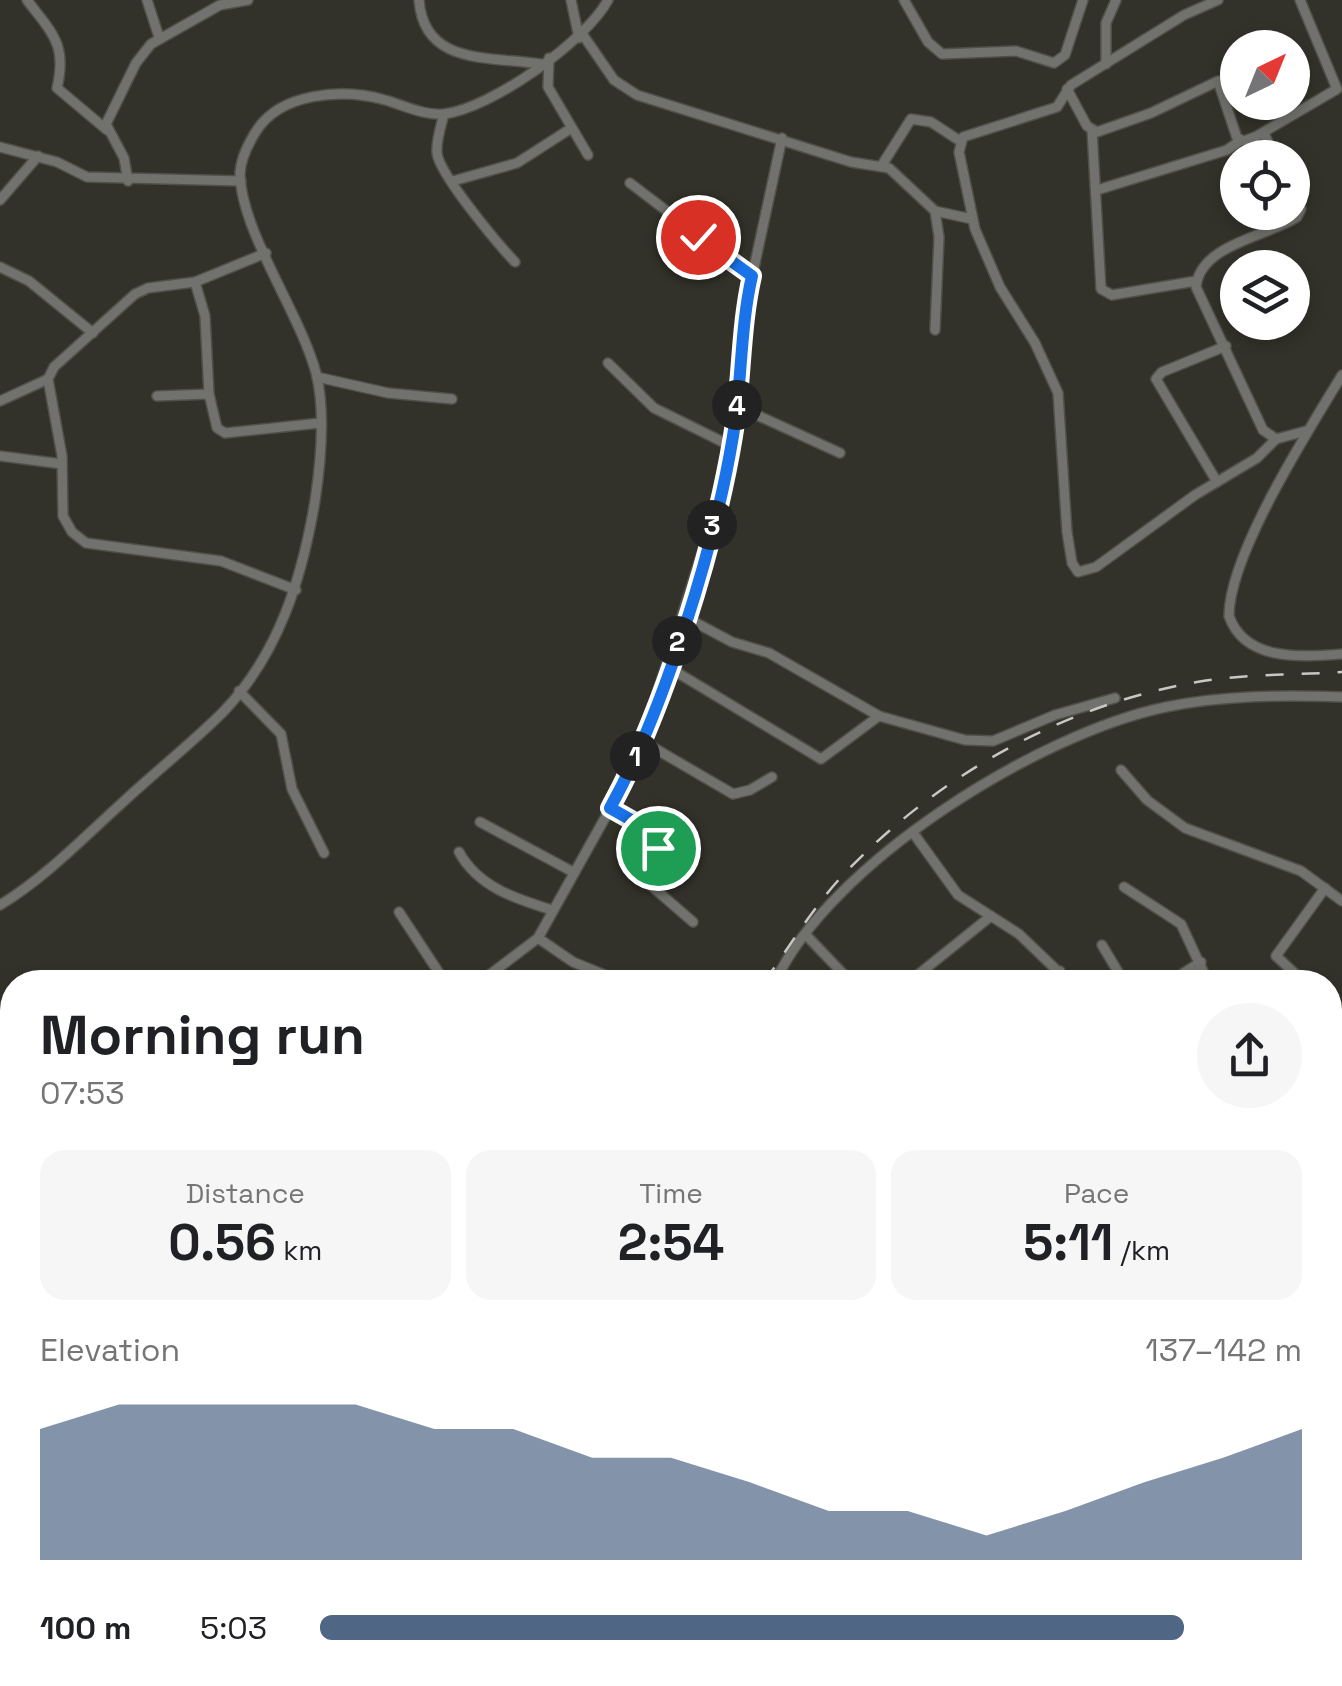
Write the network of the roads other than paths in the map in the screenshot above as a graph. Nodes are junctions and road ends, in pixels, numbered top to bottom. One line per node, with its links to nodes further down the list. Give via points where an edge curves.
1 (27, 0): 21 (street, via 60,47 57,88)
2 (147, 0): 13 (street)
3 (248, 0): 13 (street, via 220,5)
4 (419, 0): 14 (street, via 425,32 440,44 481,57)
5 (571, 0): 12 (street)
6 (608, 0): 12 (street)
7 (904, 0): 8 (street, via 942,54 1016,51 1054,63 1065,55)
8 (1084, 0)
9 (1116, 0): 15 (street, via 1106,23)
10 (1218, 0): 15 (street)
11 (1300, 0): 17 (street)
12 (581, 36): 14 (street); 25 (street, via 614,80 638,96)
13 (159, 37): 21 (street, via 136,63)
14 (545, 61): 20 (street, via 498,92); 22 (street, via 548,87)
15 (1106, 64): 18 (street)
16 (1342, 67): 17 (street)
17 (1330, 72): 19 (street)
18 (1067, 89): 23 (street); 29 (street, via 1048,112)
19 (1339, 91): 24 (street)
20 (444, 114): 36 (street, via 356,95 299,100 270,114 256,130 242,157); 37 (street, via 437,156)
21 (106, 130): 35 (street, via 121,151)
22 (570, 130): 32 (street); 37 (street, via 517,164)
23 (1092, 130): 26 (street, via 1151,113 1214,80); 39 (street)
24 (1264, 134): 27 (street); 28 (street)
25 (782, 138): 34 (street, via 851,162); 49 (street)
26 (1240, 140)
27 (1243, 140)
28 (1267, 140)
29 (960, 141): 34 (street, via 931,122 910,120); 43 (street)
30 (0, 146): 33 (street)
31 (1220, 152): 39 (street)
32 (588, 155)
33 (38, 156): 35 (street, via 80,176); 40 (street)
34 (882, 165): 41 (street)
35 (128, 181): 36 (street)
36 (241, 181): 46 (street)
37 (453, 181): 47 (street)
38 (630, 184): 49 (street)
39 (1097, 190): 50 (street, via 1097,276 1104,294)
40 (0, 200)
41 (935, 211): 42 (street); 45 (street)
42 (958, 217): 43 (street); 45 (street)
43 (972, 218): 71 (street, via 1000,288 1058,393 1066,532 1075,569 1096,567)
44 (1270, 230): 50 (street, via 1229,250)
45 (939, 232): 52 (street)
46 (266, 253): 51 (street); 56 (street)
47 (515, 262)
48 (0, 267): 53 (street, via 29,280)
49 (752, 276): 63 (street)
50 (1196, 281): 54 (street)
51 (195, 282): 53 (street, via 141,291); 59 (street, via 205,316)
52 (935, 330)
53 (92, 333): 58 (street)
54 (1226, 346): 66 (street, via 1263,430); 71 (street, via 1156,379)
55 (608, 363): 67 (street, via 654,408)
56 (317, 376): 61 (street); 64 (street)
57 (1342, 376): 65 (street)
58 (48, 380): 62 (street); 70 (street)
59 (210, 394): 60 (street); 64 (street, via 225,433)
60 (157, 396)
61 (452, 399)
62 (0, 401)
63 (737, 406): 67 (street); 68 (street)
64 (320, 423): 72 (street, via 317,485)
65 (1306, 431): 66 (street); 74 (street, via 1248,552 1229,616 1241,637 1266,651)
66 (1276, 439): 71 (street)
67 (731, 446): 73 (street)
68 (840, 453)
69 (0, 456): 70 (street)
70 (62, 464): 72 (street, via 64,516 86,543 221,561)
71 (1217, 482)
72 (296, 590): 76 (street)
73 (684, 617): 75 (street); 79 (street, via 769,653)
74 (1342, 654)
75 (668, 667): 79 (street, via 821,759); 80 (street)
76 (239, 691): 87 (street, via 281,734 292,788); 92 (street, via 56,864)
77 (1342, 697): 85 (street, via 1224,698 1134,716 1025,761)
78 (1115, 698): 79 (street, via 987,742)
79 (878, 716)
80 (642, 741): 82 (street, via 733,794); 83 (street)
81 (1121, 770): 90 (street, via 1185,828 1301,872)
82 (772, 777)
83 (610, 808): 88 (street); 96 (street, via 656,838 648,883)
84 (480, 822): 88 (street)
85 (914, 834): 95 (street, via 958,895); 97 (street, via 822,909)
86 (459, 852): 93 (street, via 475,874 502,892)
87 (324, 853)
88 (573, 872): 93 (street)
89 (1124, 887): 100 (street, via 1181,924)
90 (1325, 888): 91 (street); 111 (street, via 1276,956)
91 (1342, 900)
92 (0, 905)
93 (552, 910): 98 (street)
94 (399, 912): 101 (street)
95 (990, 916): 106 (street); 107 (street)
96 (693, 922)
97 (805, 934): 104 (street); 105 (street)
98 (538, 938): 102 (street); 103 (street)
99 (1102, 945): 108 (street)
100 (1201, 962): 109 (street); 110 (street)
101 (437, 970)
102 (496, 970)
103 (593, 970)
104 (782, 970)
105 (840, 970)
106 (924, 970)
107 (1059, 970)
108 (1117, 970)
109 (1189, 970)
110 (1204, 970)
111 (1291, 970)

